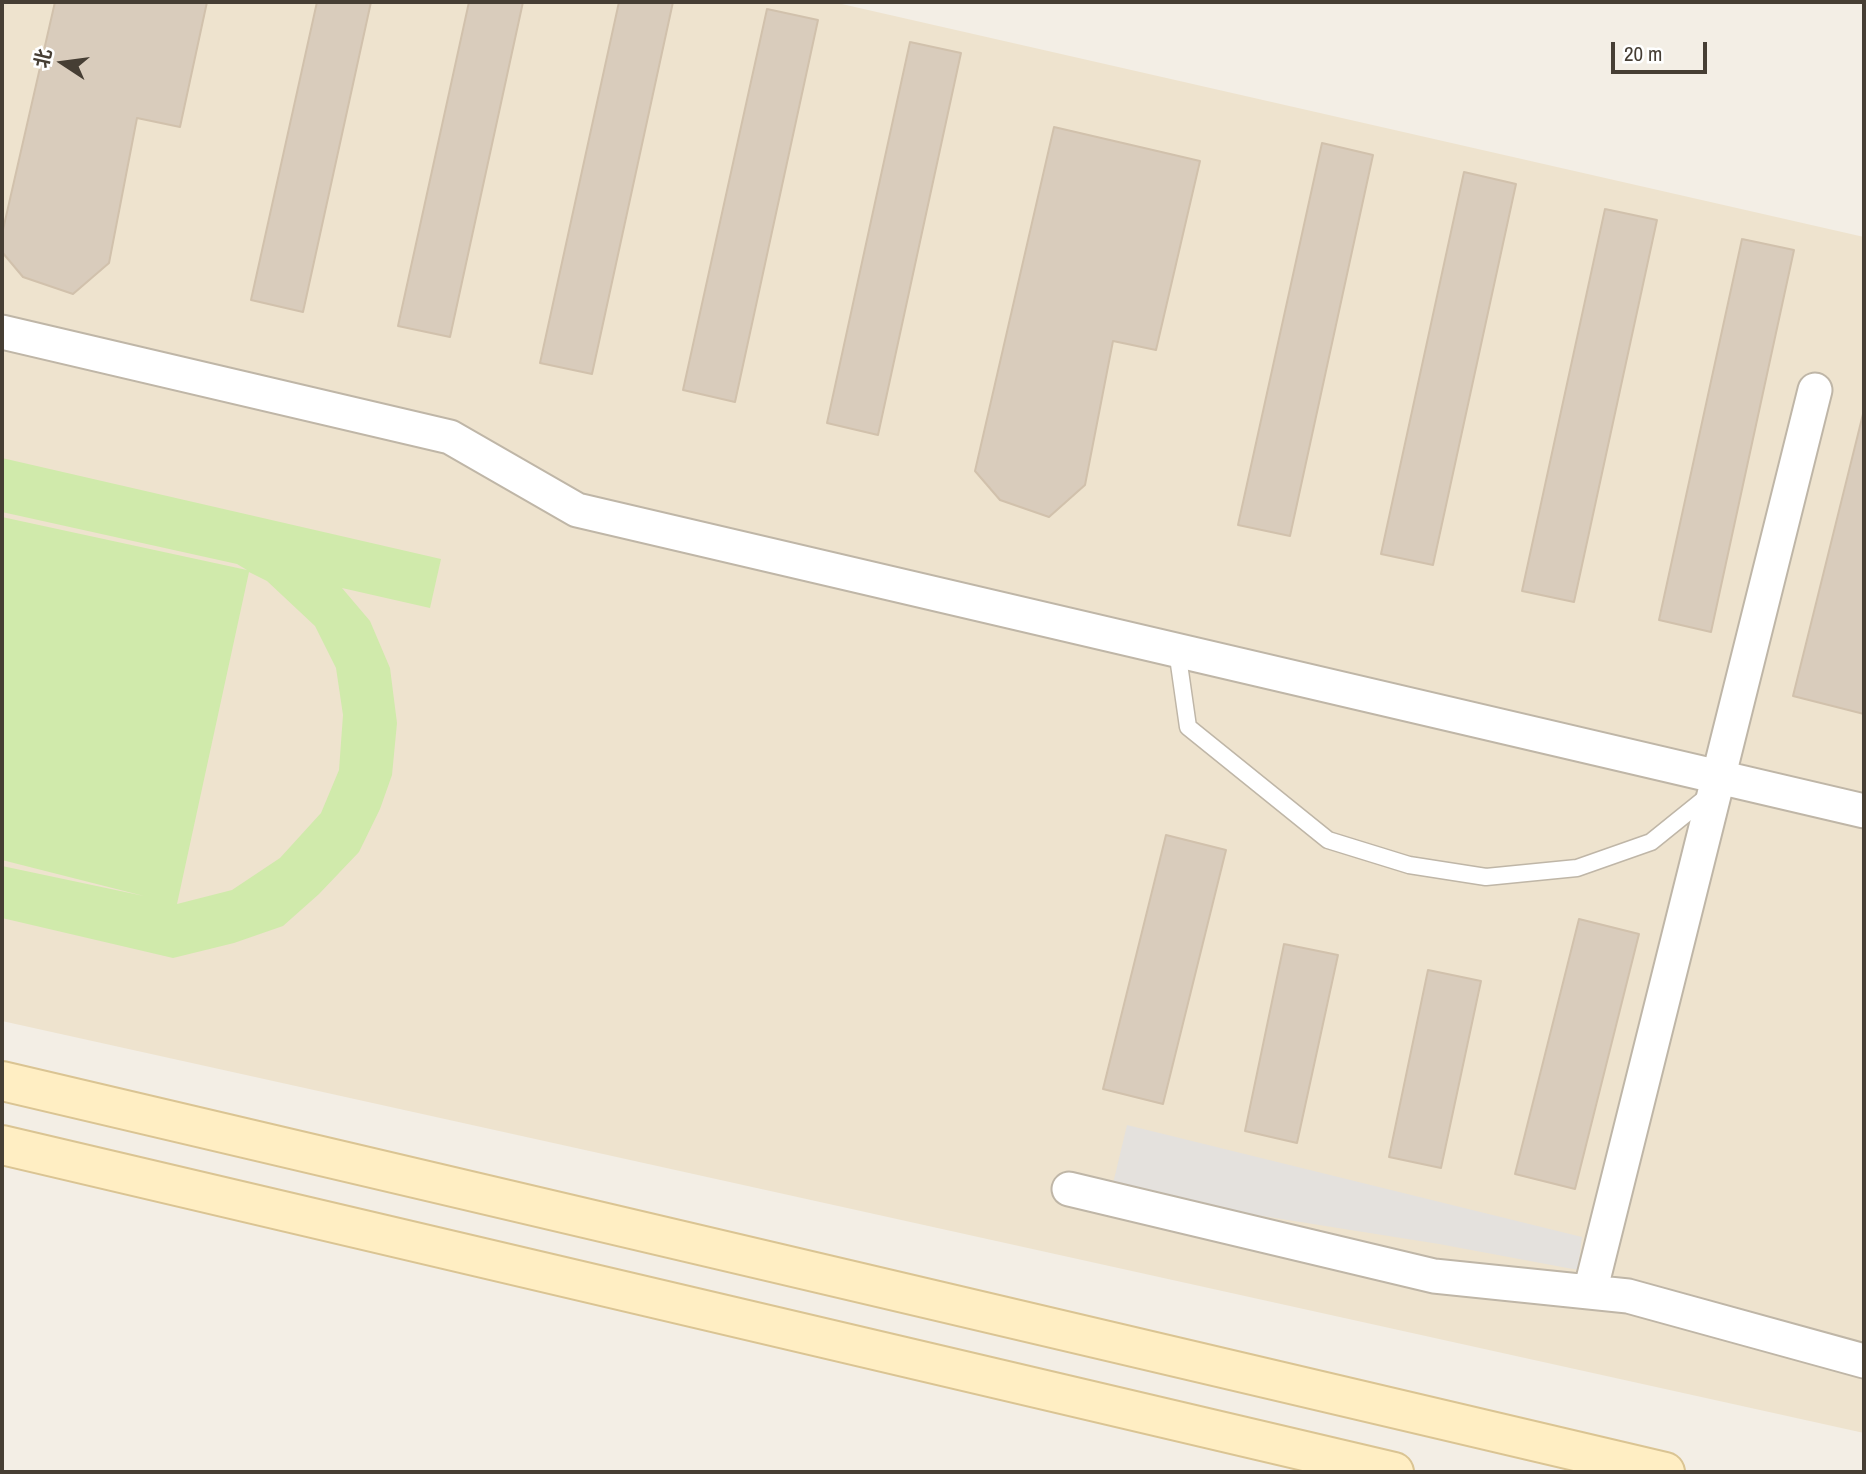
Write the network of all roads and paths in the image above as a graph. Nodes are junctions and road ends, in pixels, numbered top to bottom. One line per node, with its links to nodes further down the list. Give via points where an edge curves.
1 (2, 332): 3 (street, via 450,437 577,510)
2 (1815, 390): 4 (street)
3 (1177, 650): 4 (street); 4 (lane, via 1188,727 1328,841 1409,865 1486,877 1577,868 1651,842)
4 (1717, 784): 5 (street); 9 (street)
5 (1864, 811)
6 (2, 1081): 12 (street)
7 (2, 1145): 11 (street)
8 (1069, 1189): 9 (street, via 1434,1276)
9 (1590, 1292): 10 (street, via 1628,1296)
10 (1864, 1361)
11 (1394, 1472)
12 (1665, 1472)

